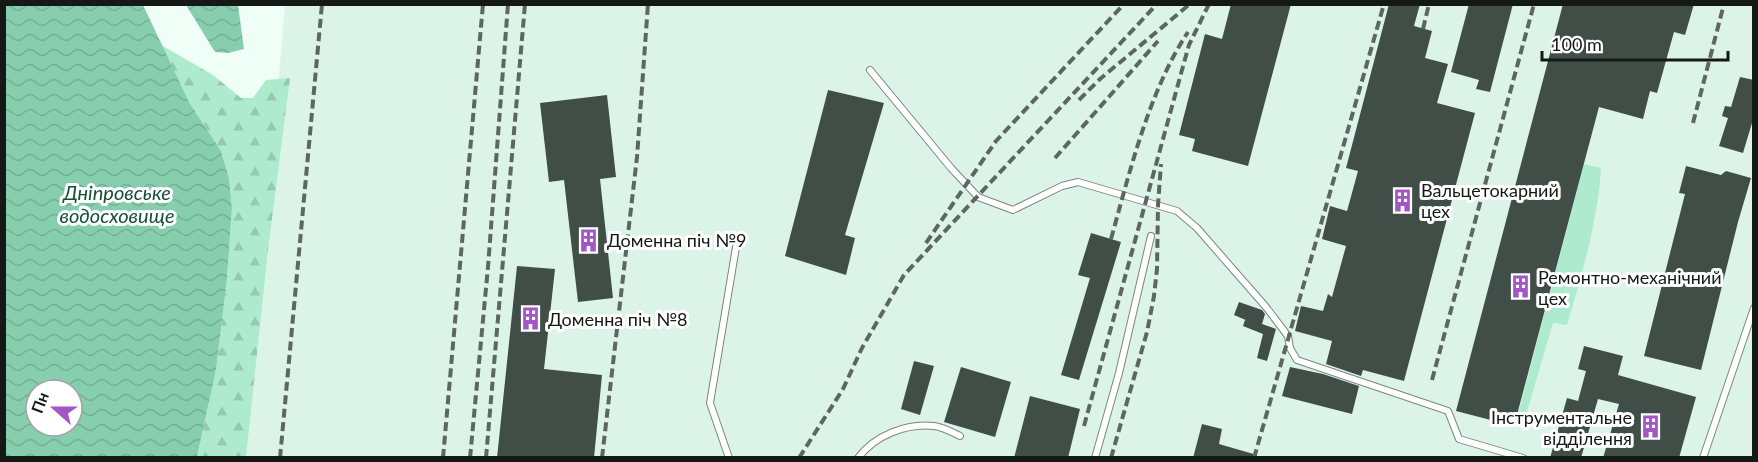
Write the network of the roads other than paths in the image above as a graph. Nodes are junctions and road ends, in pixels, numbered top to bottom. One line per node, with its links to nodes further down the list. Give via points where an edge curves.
1 (870, 70): 9 (lane, via 978,197 1013,210 1078,182 1177,211 1197,228 1266,307 1288,336 1297,360 1448,411 1459,438)
2 (1151, 236): 8 (lane)
3 (736, 248): 6 (lane, via 710,403)
4 (1754, 308): 10 (lane)
5 (960, 436): 7 (lane, via 937,426 914,425 879,438)
6 (729, 458)
7 (858, 458)
8 (1095, 458)
9 (1523, 458)
10 (1703, 458)

